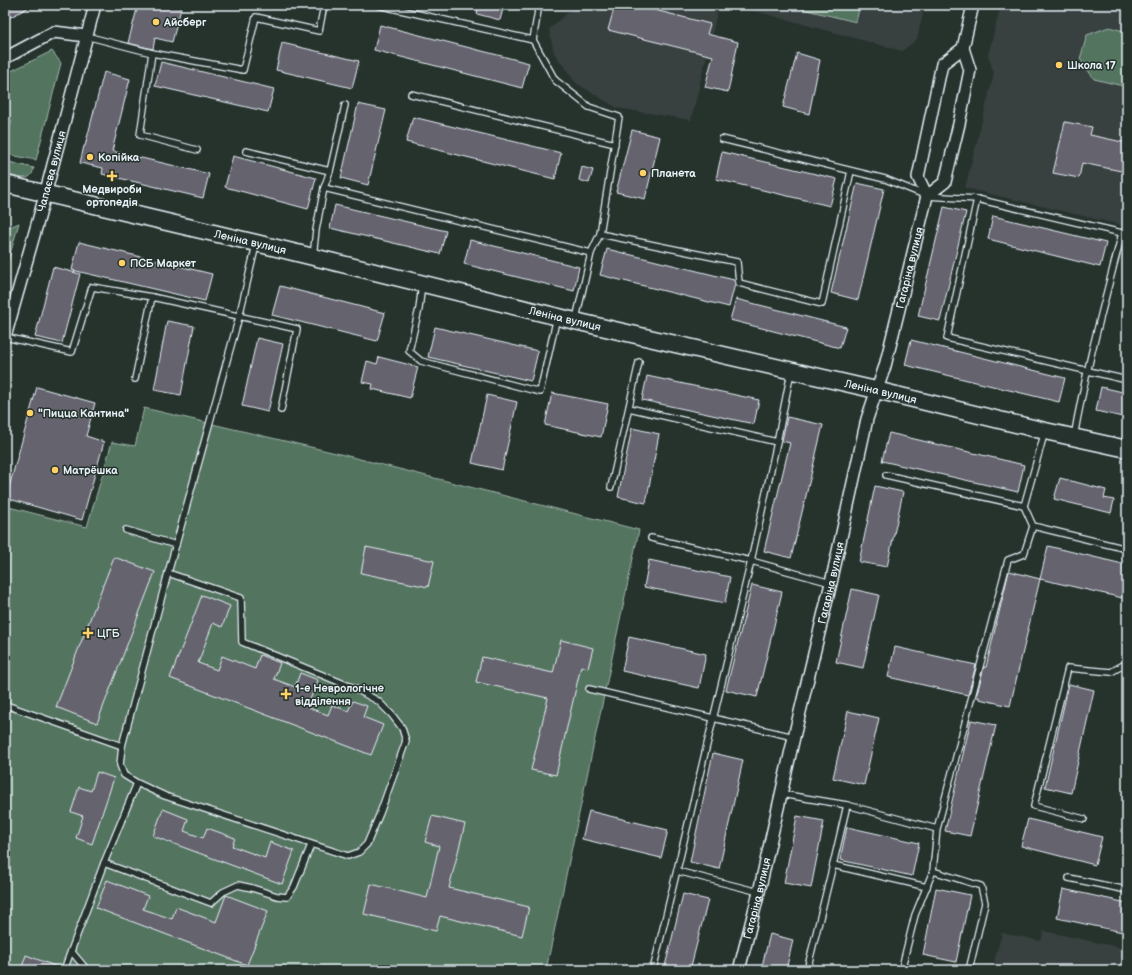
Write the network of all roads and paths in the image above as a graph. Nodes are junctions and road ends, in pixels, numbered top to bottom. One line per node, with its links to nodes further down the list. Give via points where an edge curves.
1 (95, 5): 6 (street, Чапаєва вулиця)
2 (324, 5): 9 (lane, via 319,31 256,17 243,70)
3 (378, 5): 7 (lane)
4 (539, 5): 7 (lane)
5 (973, 5): 8 (street)
6 (86, 36): 9 (lane); 10 (street, via 54,32); 21 (street, Чапаєва вулиця)
7 (533, 40): 14 (lane, via 555,80 589,107 619,117)
8 (963, 48): 22 (street, via 970,70 945,182); 22 (street, via 942,64 918,177)
9 (152, 53): 15 (lane, via 140,135)
10 (5, 58)
11 (411, 94): 14 (lane)
12 (345, 105): 17 (lane)
13 (722, 139): 18 (lane)
14 (615, 144): 25 (lane)
15 (197, 150)
16 (246, 151): 17 (lane)
17 (330, 171): 20 (lane)
18 (851, 171): 22 (lane, via 885,179); 25 (lane, via 822,304 739,283 737,262)
19 (5, 184): 21 (street, Леніна вулиця)
20 (324, 188): 28 (lane); 30 (lane)
21 (45, 194): 26 (street, Леніна вулиця); 36 (street, Чапаєва вулиця)
22 (927, 196): 23 (lane); 42 (street, Гагаріна вулиця, via 885,366)
23 (977, 199): 24 (lane); 39 (lane, via 947,338)
24 (1125, 232): 39 (lane)
25 (600, 234): 28 (lane)
26 (256, 243): 30 (street, Леніна вулиця); 33 (lane)
27 (1127, 244): 29 (lane)
28 (591, 253): 35 (lane)
29 (1127, 253)
30 (313, 257): 31 (street, Леніна вулиця)
31 (422, 284): 34 (street, Леніна вулиця); 34 (lane, via 409,351 421,361 540,392)
32 (152, 297): 33 (lane); 36 (lane, via 92,287 72,352); 40 (lane)
33 (239, 317): 44 (lane, via 297,329); 55 (lane)
34 (557, 317): 35 (street, Леніна вулиця)
35 (575, 321): 38 (street, Леніна вулиця)
36 (5, 337)
37 (639, 362): 43 (lane)
38 (791, 371): 42 (street, Леніна вулиця); 47 (lane)
39 (1088, 371): 41 (lane); 46 (lane)
40 (135, 379)
41 (1127, 380)
42 (876, 390): 45 (street, Леніна вулиця); 59 (street, Гагаріна вулиця, via 867,419)
43 (629, 408): 47 (lane); 50 (lane)
44 (281, 410)
45 (1045, 431): 46 (street, Леніна вулиця); 51 (lane)
46 (1074, 437): 48 (street, Леніна вулиця)
47 (777, 442): 57 (lane)
48 (1127, 448)
49 (886, 474): 51 (lane)
50 (611, 488)
51 (1024, 506): 52 (lane)
52 (1033, 526): 56 (lane); 70 (lane, via 1024,554 1008,560)
53 (126, 530): 55 (lane)
54 (651, 538): 57 (lane)
55 (176, 545): 58 (lane)
56 (1127, 549)
57 (751, 561): 59 (lane); 63 (lane)
58 (168, 572): 65 (lane); 71 (lane, via 241,598 242,642 354,688 378,701 402,728 406,741 367,844 359,852 348,856)
59 (831, 583): 64 (street, Гагаріна вулиця)
60 (1127, 663): 69 (lane, via 1111,672 1068,668 1034,806)
61 (589, 689): 63 (lane)
62 (5, 703): 65 (lane)
63 (714, 718): 64 (lane); 74 (lane)
64 (794, 737): 67 (street, Гагаріна вулиця)
65 (122, 746): 66 (lane, via 120,765 124,775)
66 (137, 783): 71 (lane, via 165,796); 72 (lane)
67 (782, 794): 68 (lane); 79 (street, Гагаріна вулиця)
68 (847, 805): 70 (lane); 73 (lane)
69 (1084, 819)
70 (937, 829): 75 (lane)
71 (311, 845): 72 (lane, via 294,887 287,897 238,885 223,892 211,904)
72 (104, 863): 80 (lane)
73 (833, 865): 77 (lane); 86 (lane)
74 (677, 871): 79 (lane); 84 (lane)
75 (933, 871): 77 (lane); 87 (lane, via 981,886 985,903)
76 (1069, 878): 78 (lane)
77 (926, 887): 81 (lane, via 915,915)
78 (1127, 890)
79 (759, 892): 85 (street, Гагаріна вулиця)
80 (72, 951): 82 (lane); 83 (lane)
81 (903, 963)
82 (64, 970)
83 (87, 970)
84 (653, 970)
85 (739, 970)
86 (807, 970)
87 (969, 970)

